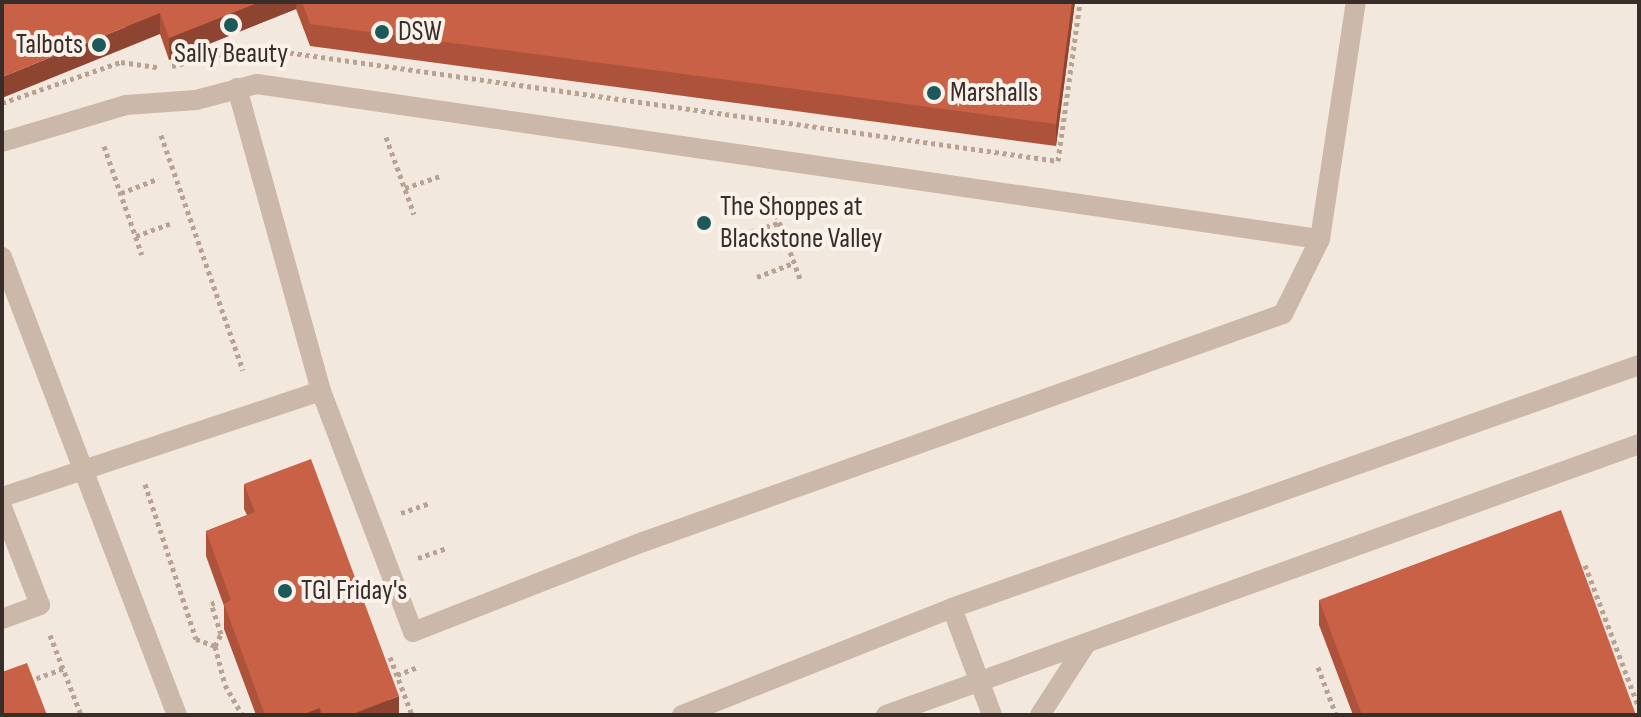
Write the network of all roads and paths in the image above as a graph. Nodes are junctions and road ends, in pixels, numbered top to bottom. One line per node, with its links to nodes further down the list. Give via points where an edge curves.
1 (1080, 2): 4 (path, via 1058,161 250,47 162,67 121,62)
2 (1356, 2): 19 (street)
3 (237, 88): 8 (street, via 196,100 126,105); 19 (street, via 257,84); 27 (street)
4 (2, 103)
5 (151, 129): 26 (path, via 161,135)
6 (401, 132): 12 (path, via 386,136)
7 (115, 134): 13 (path, via 103,142)
8 (2, 142)
9 (442, 175): 12 (path)
10 (158, 179): 13 (path)
11 (765, 184): 16 (path)
12 (405, 188): 14 (path)
13 (121, 193): 18 (path)
14 (414, 214)
15 (172, 223): 18 (path)
16 (779, 223): 17 (path); 22 (path)
17 (743, 234)
18 (136, 236): 20 (path)
19 (1320, 239): 27 (street, via 1283,314 684,527 413,632)
20 (142, 255)
21 (2, 257): 30 (street)
22 (794, 263): 23 (path); 24 (path)
23 (757, 277)
24 (801, 281)
25 (1639, 365): 35 (street)
26 (243, 370)
27 (321, 391): 29 (street)
28 (1639, 444): 38 (street)
29 (133, 451): 30 (street); 39 (path, via 196,639)
30 (82, 467): 31 (street); 47 (street)
31 (2, 497)
32 (2, 507): 36 (street, via 40,605)
33 (1585, 565): 45 (path)
34 (218, 601): 39 (path, via 211,604 221,634)
35 (952, 608): 43 (street); 50 (street)
36 (2, 619)
37 (46, 627): 42 (path)
38 (1086, 644): 43 (street); 53 (street)
39 (215, 646): 48 (path, via 225,685)
40 (386, 646): 49 (path)
41 (1318, 667): 54 (path)
42 (64, 668): 44 (path); 46 (path)
43 (978, 682): 51 (street); 52 (street)
44 (14, 687)
45 (1639, 708)
46 (81, 715)
47 (177, 715)
48 (242, 715)
49 (412, 715)
50 (682, 715)
51 (886, 715)
52 (992, 715)
53 (1040, 715)
54 (1336, 715)

